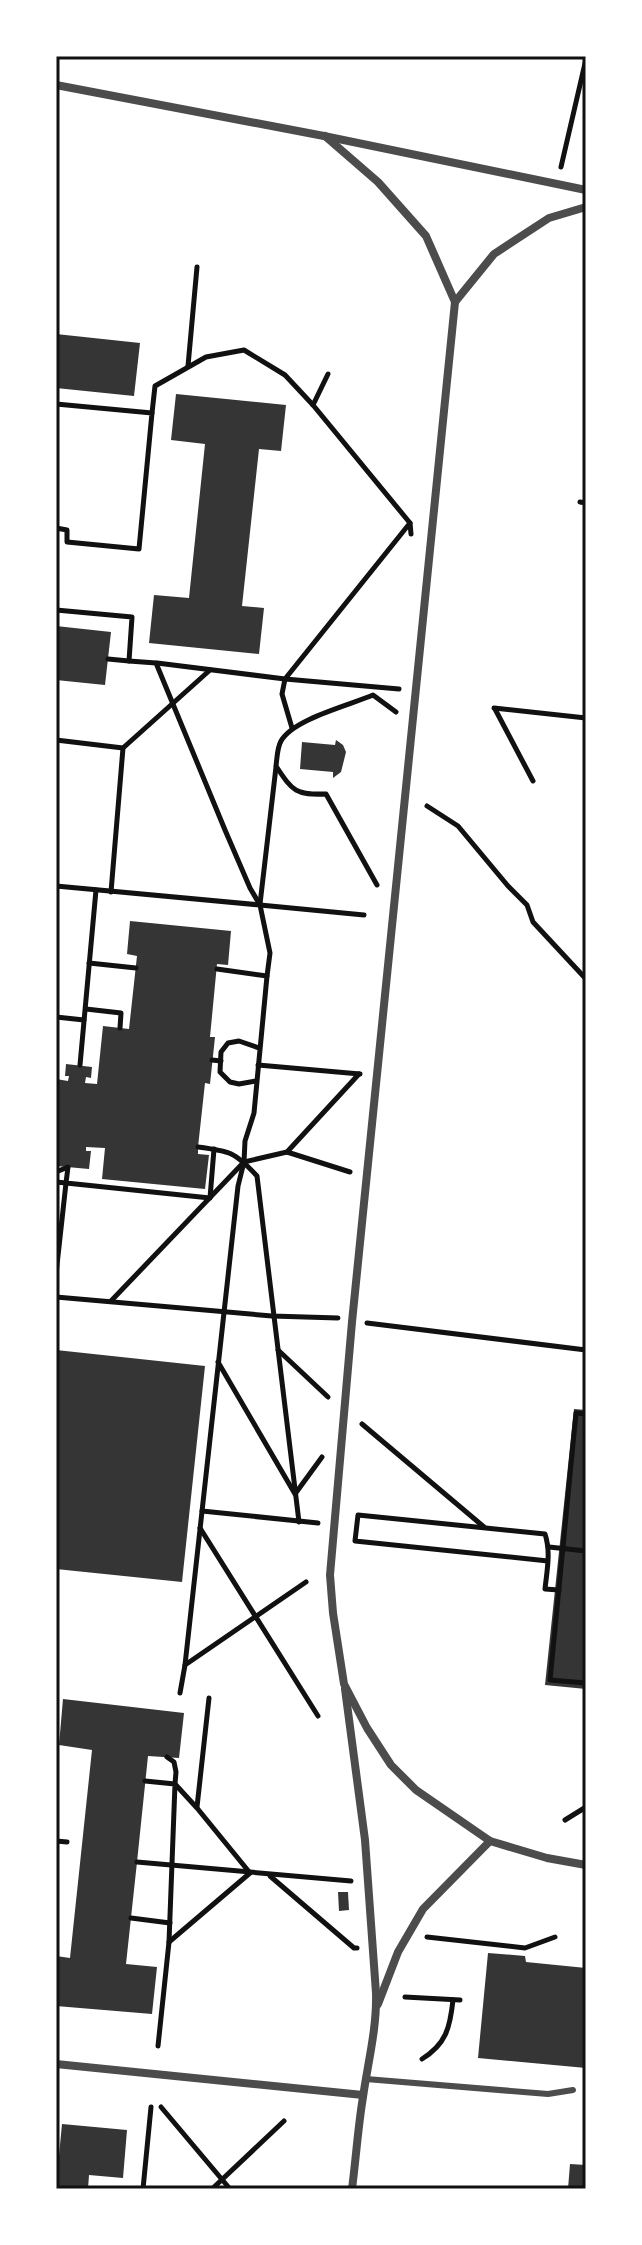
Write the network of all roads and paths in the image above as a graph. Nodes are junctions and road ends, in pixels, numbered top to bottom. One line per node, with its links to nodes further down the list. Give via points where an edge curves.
1 (586, 59): 4 (path)
2 (56, 85): 3 (street)
3 (324, 136): 4 (street); 8 (street, via 378,182 426,236)
4 (557, 183): 5 (street)
5 (586, 190)
6 (586, 207): 8 (street, via 549,218 494,254)
7 (197, 267): 9 (path)
8 (455, 302): 56 (street)
9 (188, 367): 12 (path, via 206,357 244,350 285,375); 13 (path, via 155,386)
10 (328, 374): 12 (path)
11 (56, 404): 13 (path)
12 (313, 405): 14 (path)
13 (152, 413): 15 (path, via 139,549 67,542 67,530)
14 (410, 523): 16 (path); 22 (path)
15 (56, 528)
16 (412, 543)
17 (56, 610): 19 (path, via 132,617)
18 (108, 659): 19 (path)
19 (129, 661): 20 (path)
20 (156, 663): 21 (path); 26 (path)
21 (210, 670): 22 (path); 26 (path)
22 (285, 679): 23 (path); 29 (path, via 282,694)
23 (360, 685): 24 (path); 25 (path)
24 (399, 689)
25 (373, 695): 27 (path); 29 (path)
26 (172, 704): 31 (path); 39 (path)
27 (397, 713)
28 (586, 718): 33 (path, via 494,708)
29 (292, 728): 32 (path, via 280,742)
30 (56, 740): 31 (path)
31 (123, 748): 38 (path)
32 (276, 766): 37 (path, via 290,787 305,795 326,794); 39 (path)
33 (533, 781)
34 (427, 806): 45 (path, via 458,826 527,905 533,922)
35 (56, 886): 36 (path)
36 (96, 890): 38 (path); 41 (path)
37 (380, 890)
38 (111, 892): 39 (path)
39 (260, 905): 40 (path); 44 (path, via 270,953)
40 (364, 915)
41 (89, 963): 42 (path); 46 (path)
42 (136, 968)
43 (217, 969): 44 (path)
44 (267, 976): 50 (path)
45 (586, 979)
46 (86, 1009): 48 (path); 49 (path, via 121,1013)
47 (56, 1017): 48 (path)
48 (84, 1020): 53 (path)
49 (120, 1028)
50 (259, 1048): 52 (path, via 228,1043); 54 (path)
51 (212, 1060): 52 (path)
52 (221, 1061): 57 (path, via 220,1072 230,1082)
53 (80, 1065)
54 (258, 1065): 55 (path); 57 (path)
55 (359, 1074): 56 (path); 58 (path); 61 (path)
56 (377, 1077): 75 (street)
57 (256, 1081): 63 (path)
58 (358, 1088)
59 (198, 1147): 60 (path)
60 (214, 1149): 63 (path, via 228,1150); 69 (path)
61 (287, 1152): 63 (path); 65 (path)
62 (351, 1158): 65 (path)
63 (244, 1162): 69 (path); 73 (path); 74 (path, via 257,1176)
64 (56, 1172): 67 (path, via 68,1167)
65 (350, 1172): 68 (path)
66 (56, 1182): 67 (path)
67 (66, 1183): 69 (path); 70 (path)
68 (348, 1186)
69 (210, 1198): 72 (path)
70 (56, 1274)
71 (56, 1297): 72 (path)
72 (111, 1301): 73 (path)
73 (225, 1312): 74 (path); 78 (path)
74 (272, 1316): 75 (path); 76 (path)
75 (352, 1322): 77 (path); 98 (street, via 330,1575)
76 (278, 1350): 79 (path, via 330,1398); 83 (path)
77 (586, 1350)
78 (218, 1362): 83 (path); 84 (path)
79 (327, 1405)
80 (586, 1414): 90 (path, via 576,1413)
81 (362, 1424): 88 (path)
82 (323, 1456): 83 (path)
83 (295, 1494): 85 (path)
84 (202, 1511): 85 (path); 87 (path)
85 (299, 1522): 86 (path)
86 (319, 1523)
87 (200, 1528): 95 (path); 96 (path)
88 (484, 1528): 89 (path, via 545,1534); 92 (path, via 358,1515 355,1541)
89 (549, 1547): 90 (path); 92 (path)
90 (563, 1549): 91 (path); 94 (path)
91 (586, 1551)
92 (548, 1561): 94 (path, via 545,1589)
93 (306, 1582): 95 (path)
94 (559, 1590): 97 (path, via 550,1680)
95 (255, 1616): 96 (path); 101 (path)
96 (185, 1665): 99 (path)
97 (586, 1683)
98 (344, 1684): 109 (street, via 391,1765 416,1790); 124 (street, via 365,1840)
99 (180, 1693)
100 (209, 1698): 106 (path)
101 (318, 1716)
102 (167, 1757): 104 (path, via 174,1762)
103 (145, 1781): 104 (path)
104 (175, 1784): 106 (path); 112 (path)
105 (586, 1807): 107 (path)
106 (197, 1808): 114 (path)
107 (565, 1820)
108 (56, 1841): 110 (path)
109 (490, 1841): 113 (street); 124 (street, via 423,1909 398,1952)
110 (67, 1842)
111 (137, 1862): 112 (path)
112 (173, 1865): 114 (path); 118 (path)
113 (586, 1865)
114 (250, 1873): 115 (path); 121 (path)
115 (269, 1875): 116 (path); 122 (path)
116 (358, 1881)
117 (131, 1918): 118 (path)
118 (170, 1923): 121 (path)
119 (427, 1937): 120 (path, via 525,1948)
120 (555, 1937)
121 (169, 1942): 125 (path)
122 (358, 1948)
123 (405, 1997): 126 (path, via 457,2000 448,2032)
124 (377, 2009): 128 (street)
125 (158, 2046)
126 (422, 2059)
127 (56, 2064): 130 (street)
128 (366, 2079): 129 (lane, via 548,2094); 130 (street)
129 (573, 2090)
130 (363, 2095): 138 (street)
131 (151, 2107): 135 (path)
132 (161, 2107): 134 (path)
133 (284, 2121): 134 (path)
134 (222, 2180): 136 (path); 137 (path)
135 (143, 2189)
136 (212, 2189)
137 (230, 2189)
138 (352, 2189)

